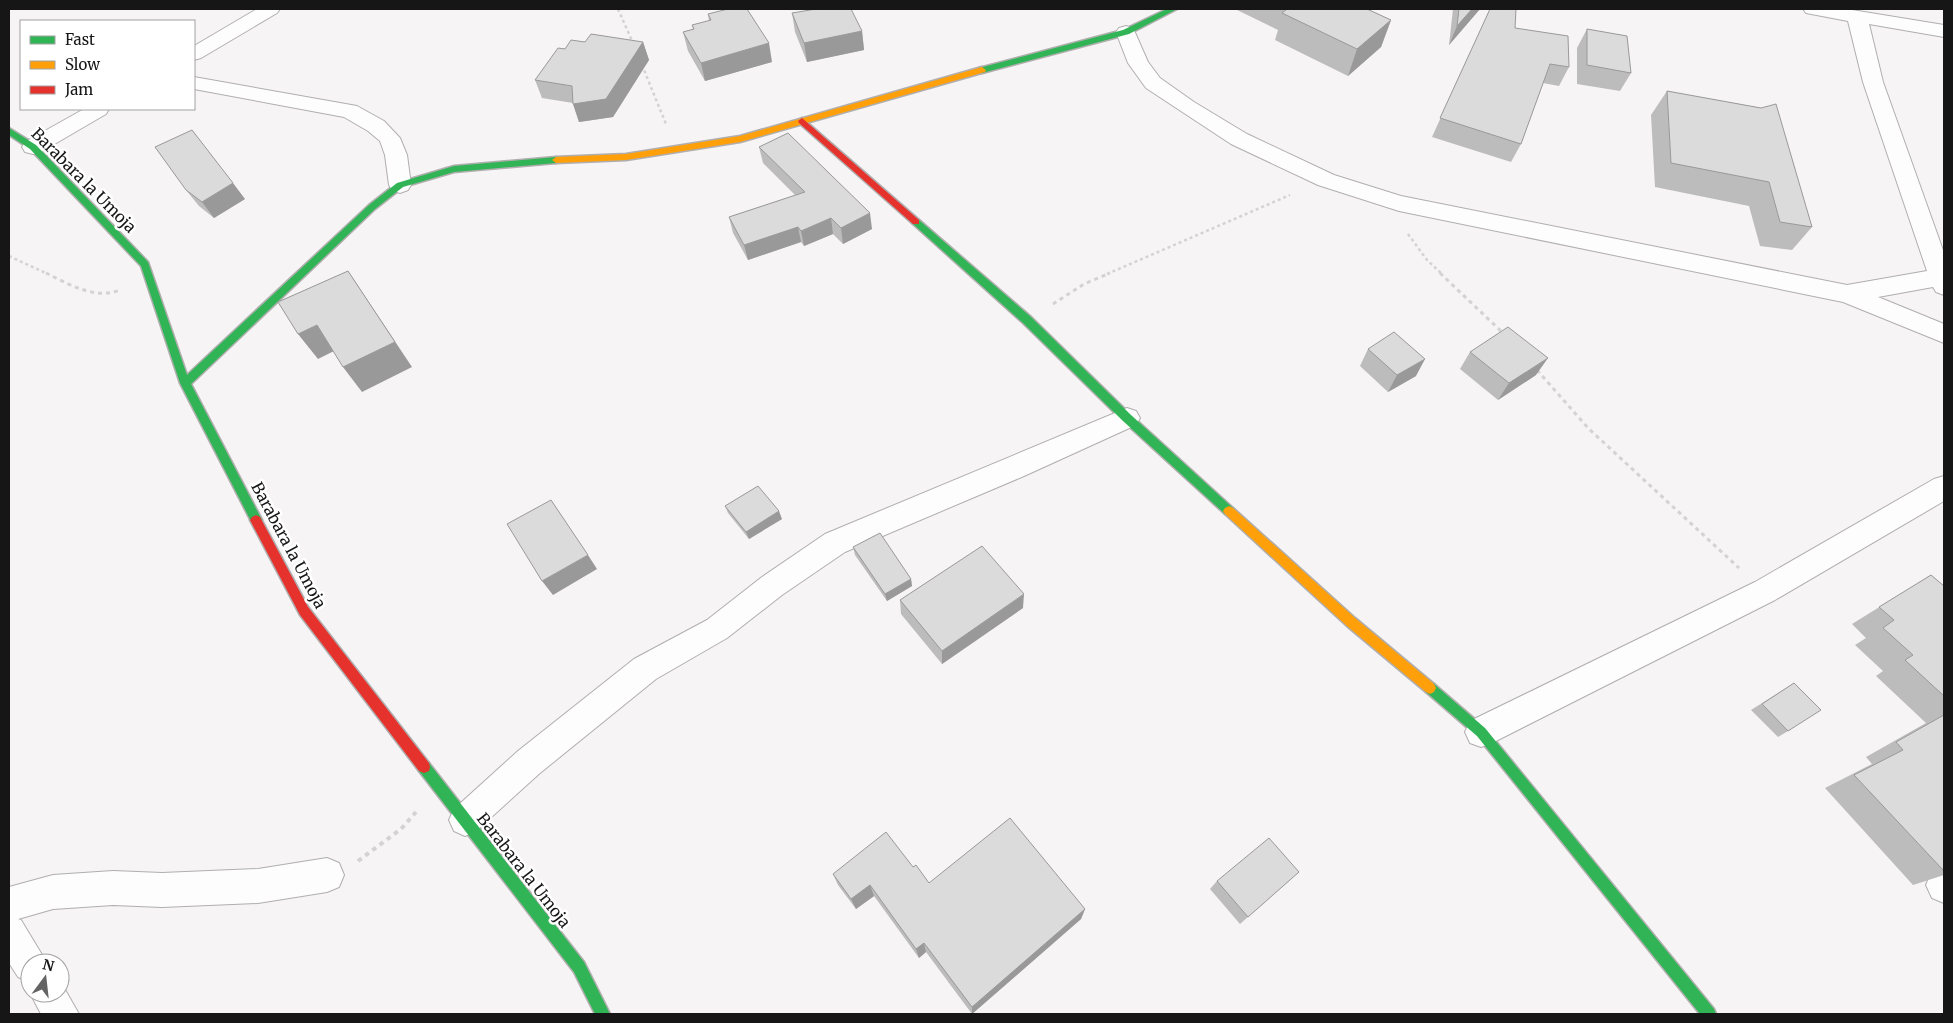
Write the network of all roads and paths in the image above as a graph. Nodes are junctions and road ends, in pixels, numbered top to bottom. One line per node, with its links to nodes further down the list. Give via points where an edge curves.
1 (270, 9): 9 (street)
2 (618, 9): 8 (path)
3 (1173, 9): 7 (street)
4 (1813, 9): 5 (street)
5 (1856, 16): 6 (street); 22 (street, via 1873,82)
6 (1944, 31)
7 (1126, 32): 13 (street); 17 (street, via 1138,63 1153,83 1239,138)
8 (633, 45)
9 (195, 53)
10 (641, 63): 16 (path)
11 (195, 83): 18 (street, via 350,111 389,138 396,155)
12 (97, 110): 15 (street)
13 (802, 121): 16 (street, via 740,138); 24 (street)
14 (9, 131): 15 (street, Barabara la Umoja)
15 (33, 147): 21 (street, Barabara la Umoja)
16 (677, 150): 18 (street, via 626,158 531,161 454,169)
17 (1326, 180): 19 (street); 24 (path, via 1084,284)
18 (400, 185): 28 (street, via 372,207)
19 (1399, 203): 23 (street); 26 (path, via 1406,230 1427,260)
20 (9, 256): 21 (path, via 101,295 117,292)
21 (145, 264): 28 (street, Barabara la Umoja)
22 (1943, 281): 23 (street)
23 (1847, 294): 25 (street)
24 (1027, 320): 29 (street)
25 (1944, 334)
26 (1510, 341)
27 (1535, 369): 31 (path, via 1588,428)
28 (185, 383): 33 (street, Barabara la Umoja, via 304,611)
29 (1127, 418): 32 (street, via 1351,622); 34 (street, via 835,543 717,629 645,669 529,762)
30 (1944, 487): 31 (street)
31 (1765, 591): 32 (street)
32 (1481, 732): 42 (street)
33 (440, 786): 34 (street, Barabara la Umoja); 35 (path, via 401,829 364,859)
34 (465, 820): 41 (street, Barabara la Umoja, via 578,967)
35 (328, 875): 36 (street, via 249,887 53,892)
36 (9, 904)
37 (9, 932): 38 (street)
38 (23, 953)
39 (54, 1003): 40 (street)
40 (61, 1014)
41 (603, 1014)
42 (1709, 1014)

